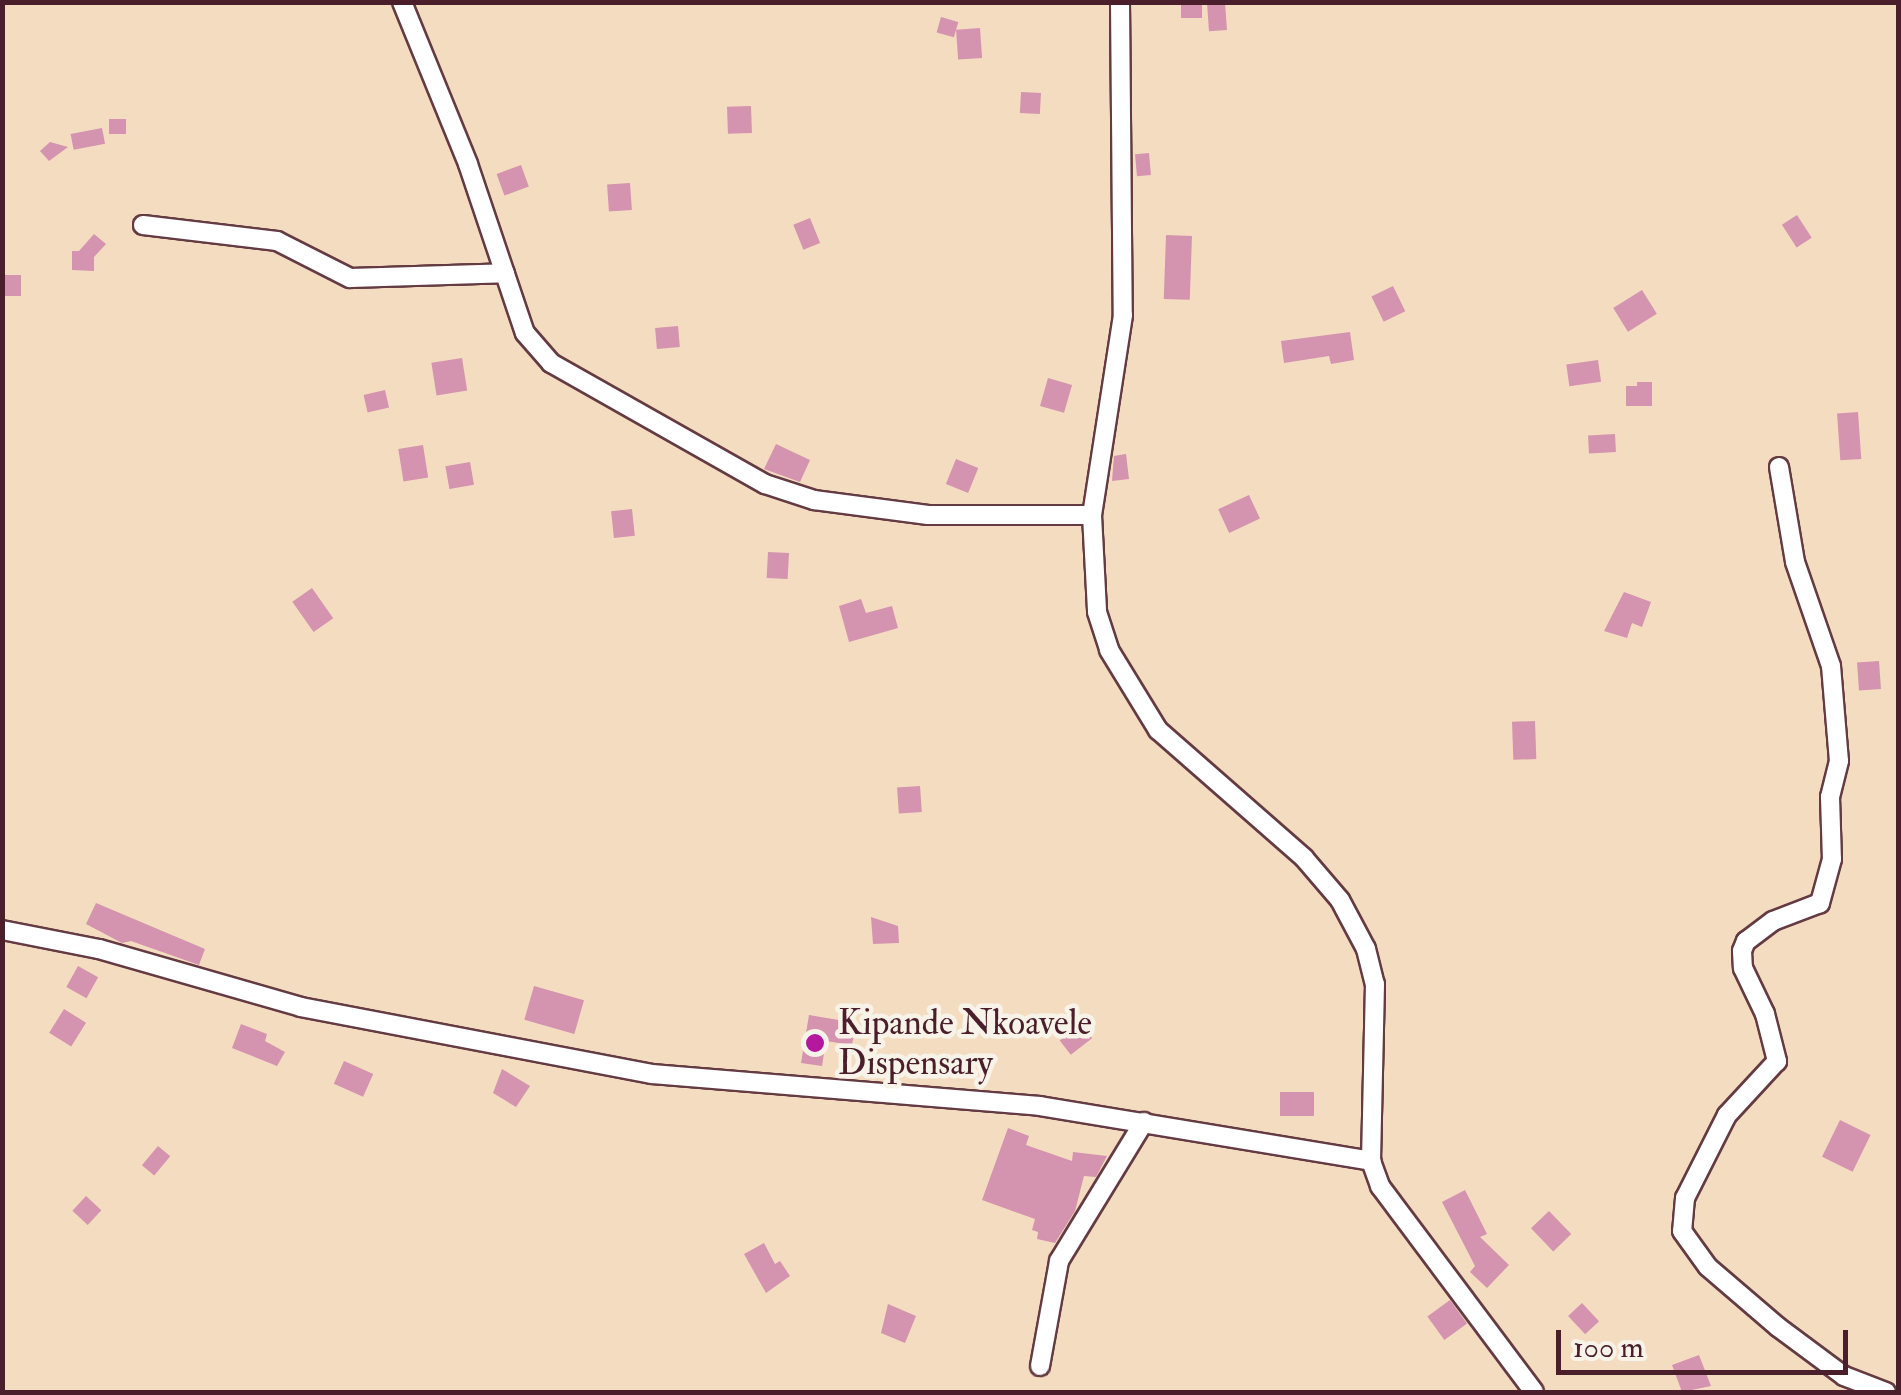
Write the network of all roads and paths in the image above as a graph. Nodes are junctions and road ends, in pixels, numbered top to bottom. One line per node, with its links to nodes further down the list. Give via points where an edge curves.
1 (402, 2): 4 (street)
2 (1120, 2): 6 (street, via 1123,315)
3 (143, 225): 4 (street, via 277,242 350,278)
4 (505, 273): 6 (street, via 525,333 551,364 765,484 875,510)
5 (1779, 468): 12 (street, via 1795,562 1831,666 1839,761 1830,797 1832,859 1820,903 1773,921 1742,951 1777,1061 1727,1115 1686,1198 1682,1231 1708,1267 1778,1327 1844,1376)
6 (1092, 515): 9 (street, via 1098,612 1132,692 1158,730 1304,858 1340,900 1366,949 1378,1016)
7 (2, 930): 8 (street, via 99,949 301,1008 652,1074 894,1091)
8 (1144, 1122): 9 (street); 10 (street, via 1059,1261)
9 (1371, 1161): 11 (street, via 1394,1208)
10 (1040, 1366)
11 (1534, 1392)
12 (1886, 1392)

